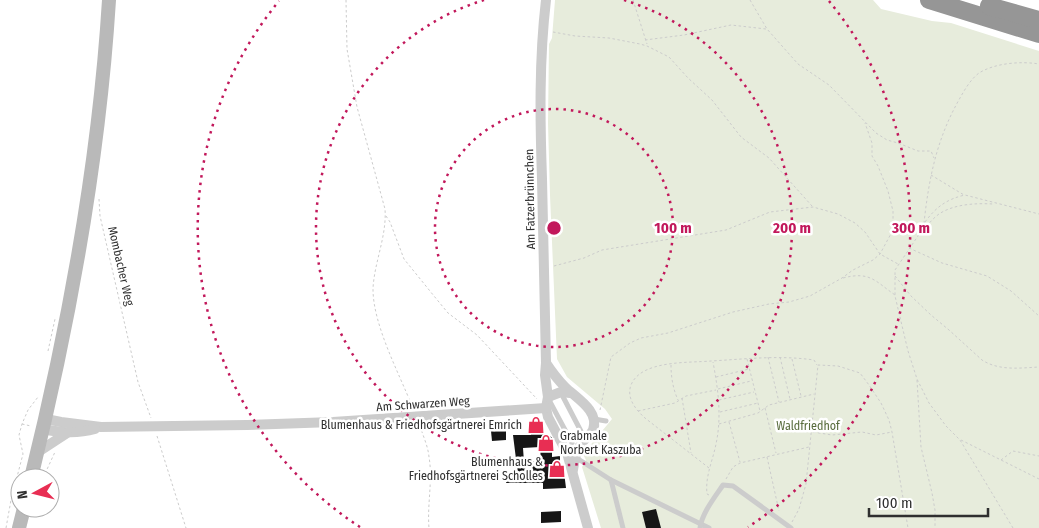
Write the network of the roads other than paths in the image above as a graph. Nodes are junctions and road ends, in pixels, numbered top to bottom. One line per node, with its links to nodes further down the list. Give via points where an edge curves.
1 (108, 0): 13 (main road, via 88,199 73,290)
2 (546, 0): 7 (street, Am Fatzerbrünnchen, via 542,31 541,134)
3 (929, 0): 6 (highway)
4 (969, 0): 5 (highway)
5 (1039, 20)
6 (1039, 34)
7 (546, 363): 8 (street); 9 (street, Am Fatzerbrünnchen)
8 (565, 392): 9 (street); 11 (street); 17 (lane)
9 (548, 397): 10 (street, Am Fatzerbrünnchen); 17 (lane)
10 (546, 408): 14 (street, Am Schwarzen Weg, via 333,422); 16 (street)
11 (595, 415): 12 (lane); 17 (street, via 592,432)
12 (606, 421)
13 (44, 424): 14 (street, Am Schwarzen Weg, via 61,422); 15 (street, Am Schwarzen Weg); 18 (main road)
14 (101, 427): 15 (street, Am Schwarzen Weg)
15 (68, 433): 18 (street, Am Schwarzen Weg)
16 (561, 440): 17 (street); 19 (street)
17 (580, 442): 19 (street)
18 (38, 452): 20 (main road)
19 (572, 455): 21 (lane); 23 (street)
20 (34, 468)
21 (611, 480): 22 (lane); 24 (lane)
22 (701, 526): 25 (lane); 26 (lane, via 723,485 733,486)
23 (588, 528)
24 (623, 528)
25 (709, 528)
26 (789, 528)

